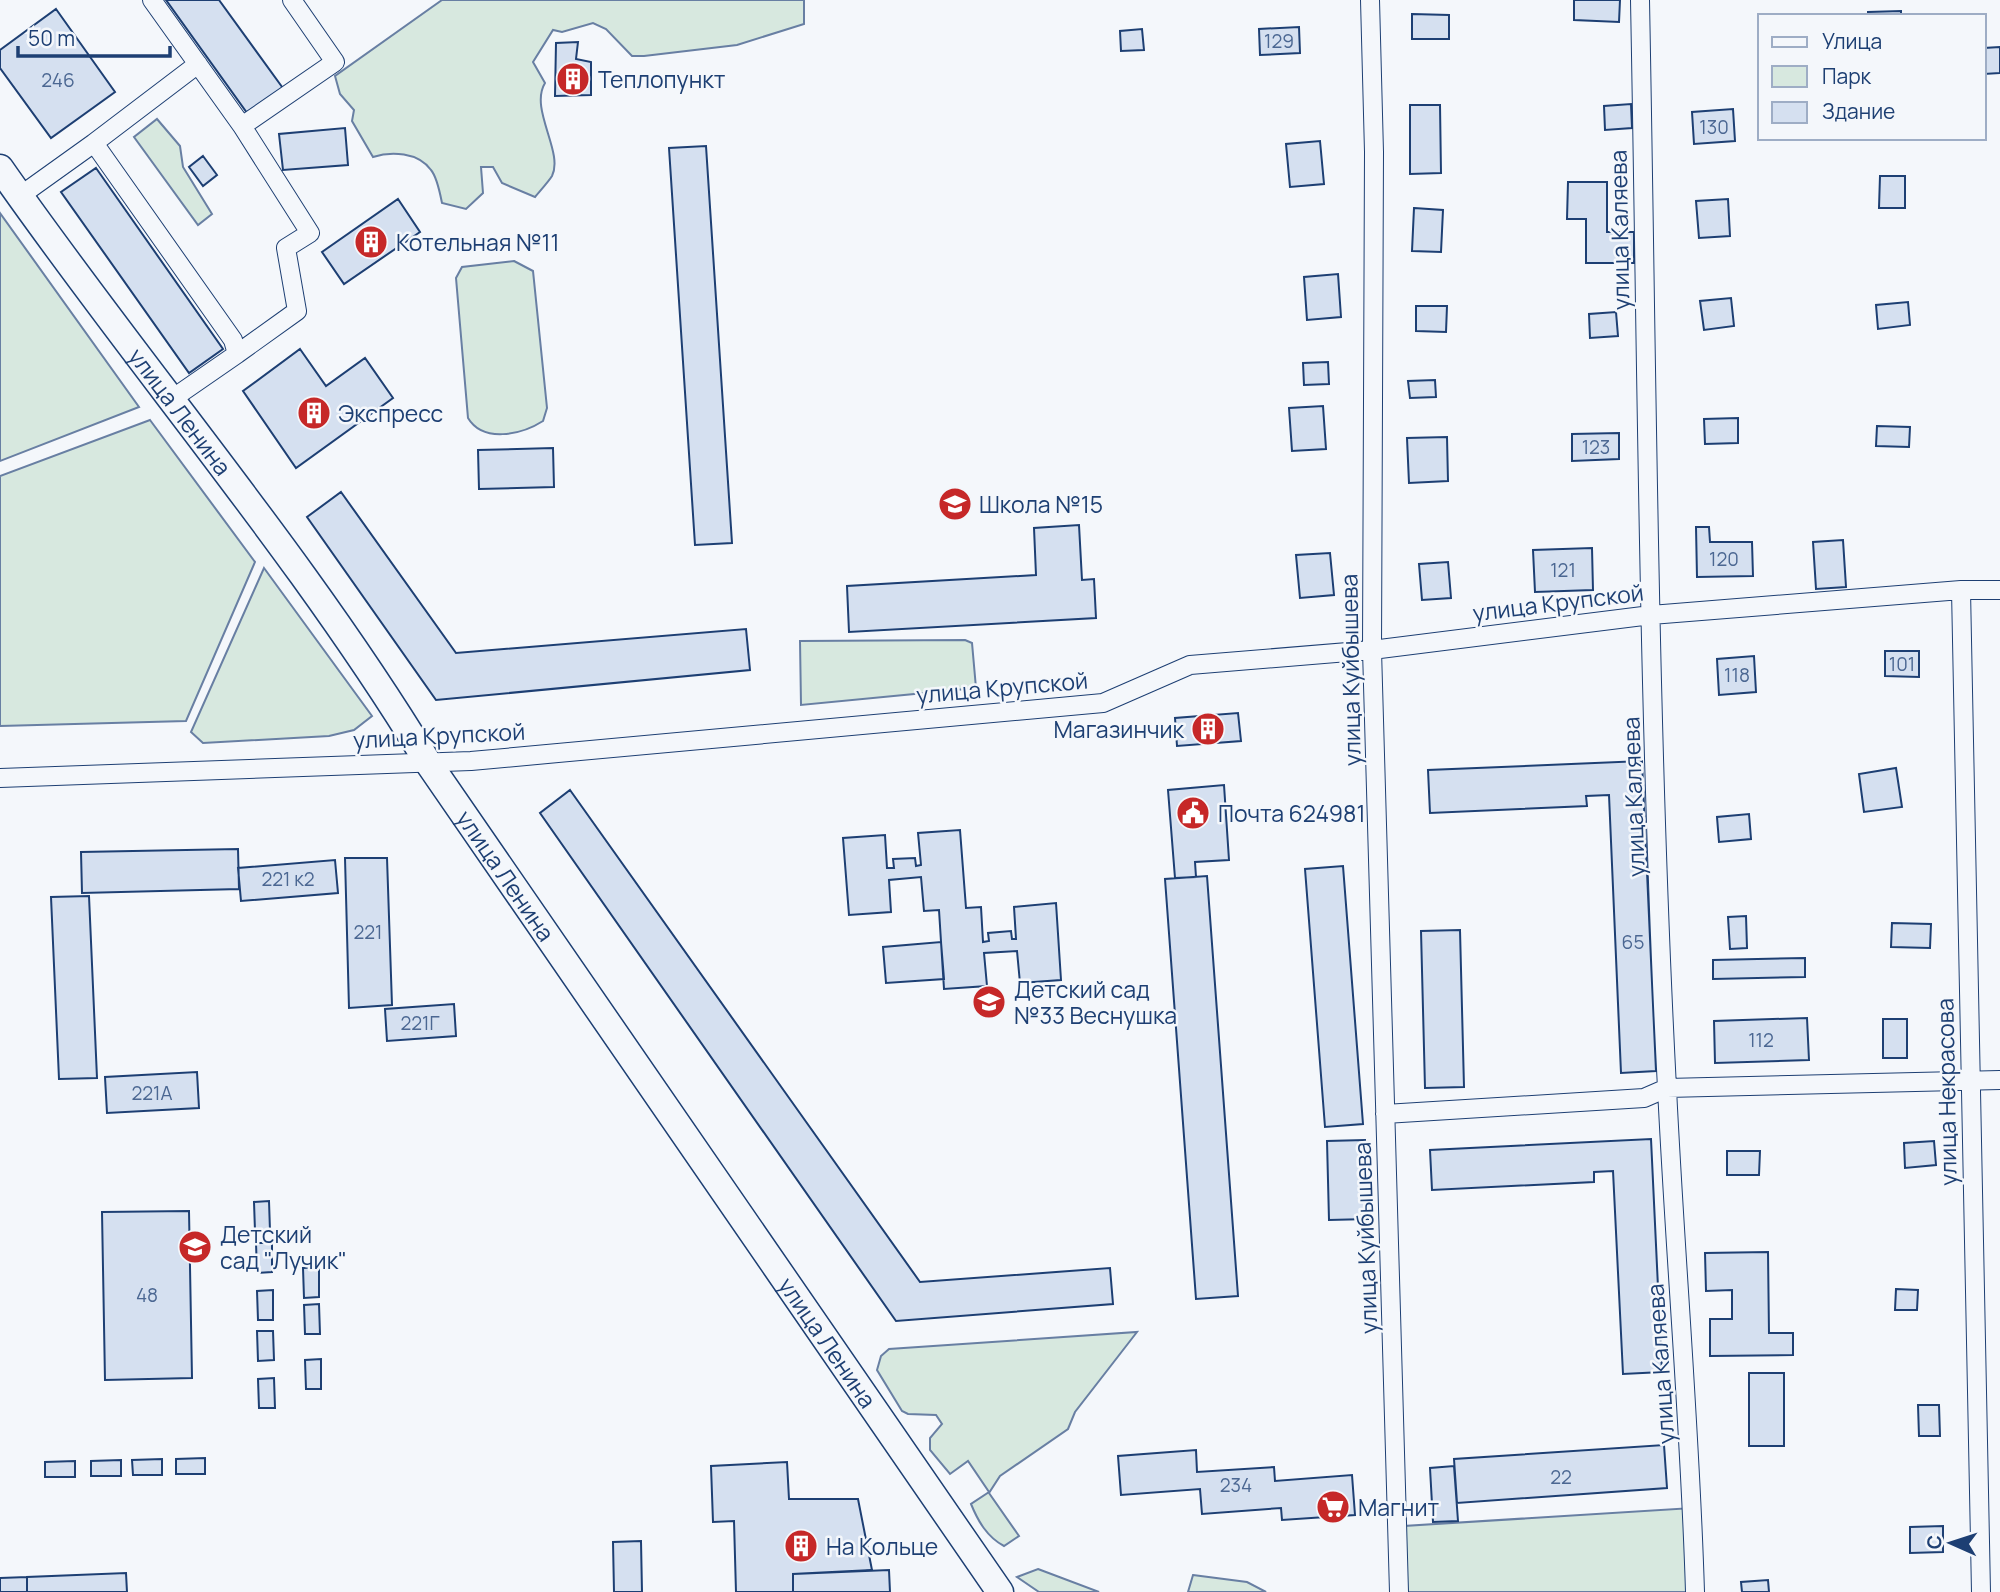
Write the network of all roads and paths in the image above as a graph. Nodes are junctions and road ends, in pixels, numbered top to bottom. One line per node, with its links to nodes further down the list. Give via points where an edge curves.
1 (152, 0): 5 (street)
2 (292, 0): 6 (street, via 335,62)
3 (1370, 0): 15 (street, улица Куйбышева, via 1374,152)
4 (1640, 0): 14 (street, улица Каляева)
5 (198, 64): 6 (street); 7 (street)
6 (242, 127): 10 (street, via 310,233 286,248 297,311)
7 (94, 143): 9 (street); 10 (street, via 233,340)
8 (0, 168): 9 (street, улица Ленина)
9 (20, 196): 11 (street, улица Ленина)
10 (237, 354): 11 (street)
11 (169, 401): 16 (street, улица Ленина, via 285,554)
12 (1961, 590): 13 (street, улица Крупской); 14 (street, улица Крупской); 19 (street, улица Некрасова)
13 (2000, 590)
14 (1651, 615): 15 (street, улица Крупской); 20 (street, улица Каляева)
15 (1372, 650): 16 (street, улица Крупской, via 1189,665 1103,703 471,761); 21 (street, улица Куйбышева)
16 (427, 761): 17 (street, улица Крупской); 22 (street, улица Ленина)
17 (0, 778)
18 (2000, 1080): 19 (street)
19 (1970, 1082): 20 (street); 25 (street, улица Некрасова)
20 (1667, 1088): 21 (street, via 1644,1098); 24 (street, улица Каляева, via 1689,1415)
21 (1385, 1114): 23 (street, улица Куйбышева)
22 (1000, 1592)
23 (1399, 1592)
24 (1695, 1592)
25 (1981, 1592)

